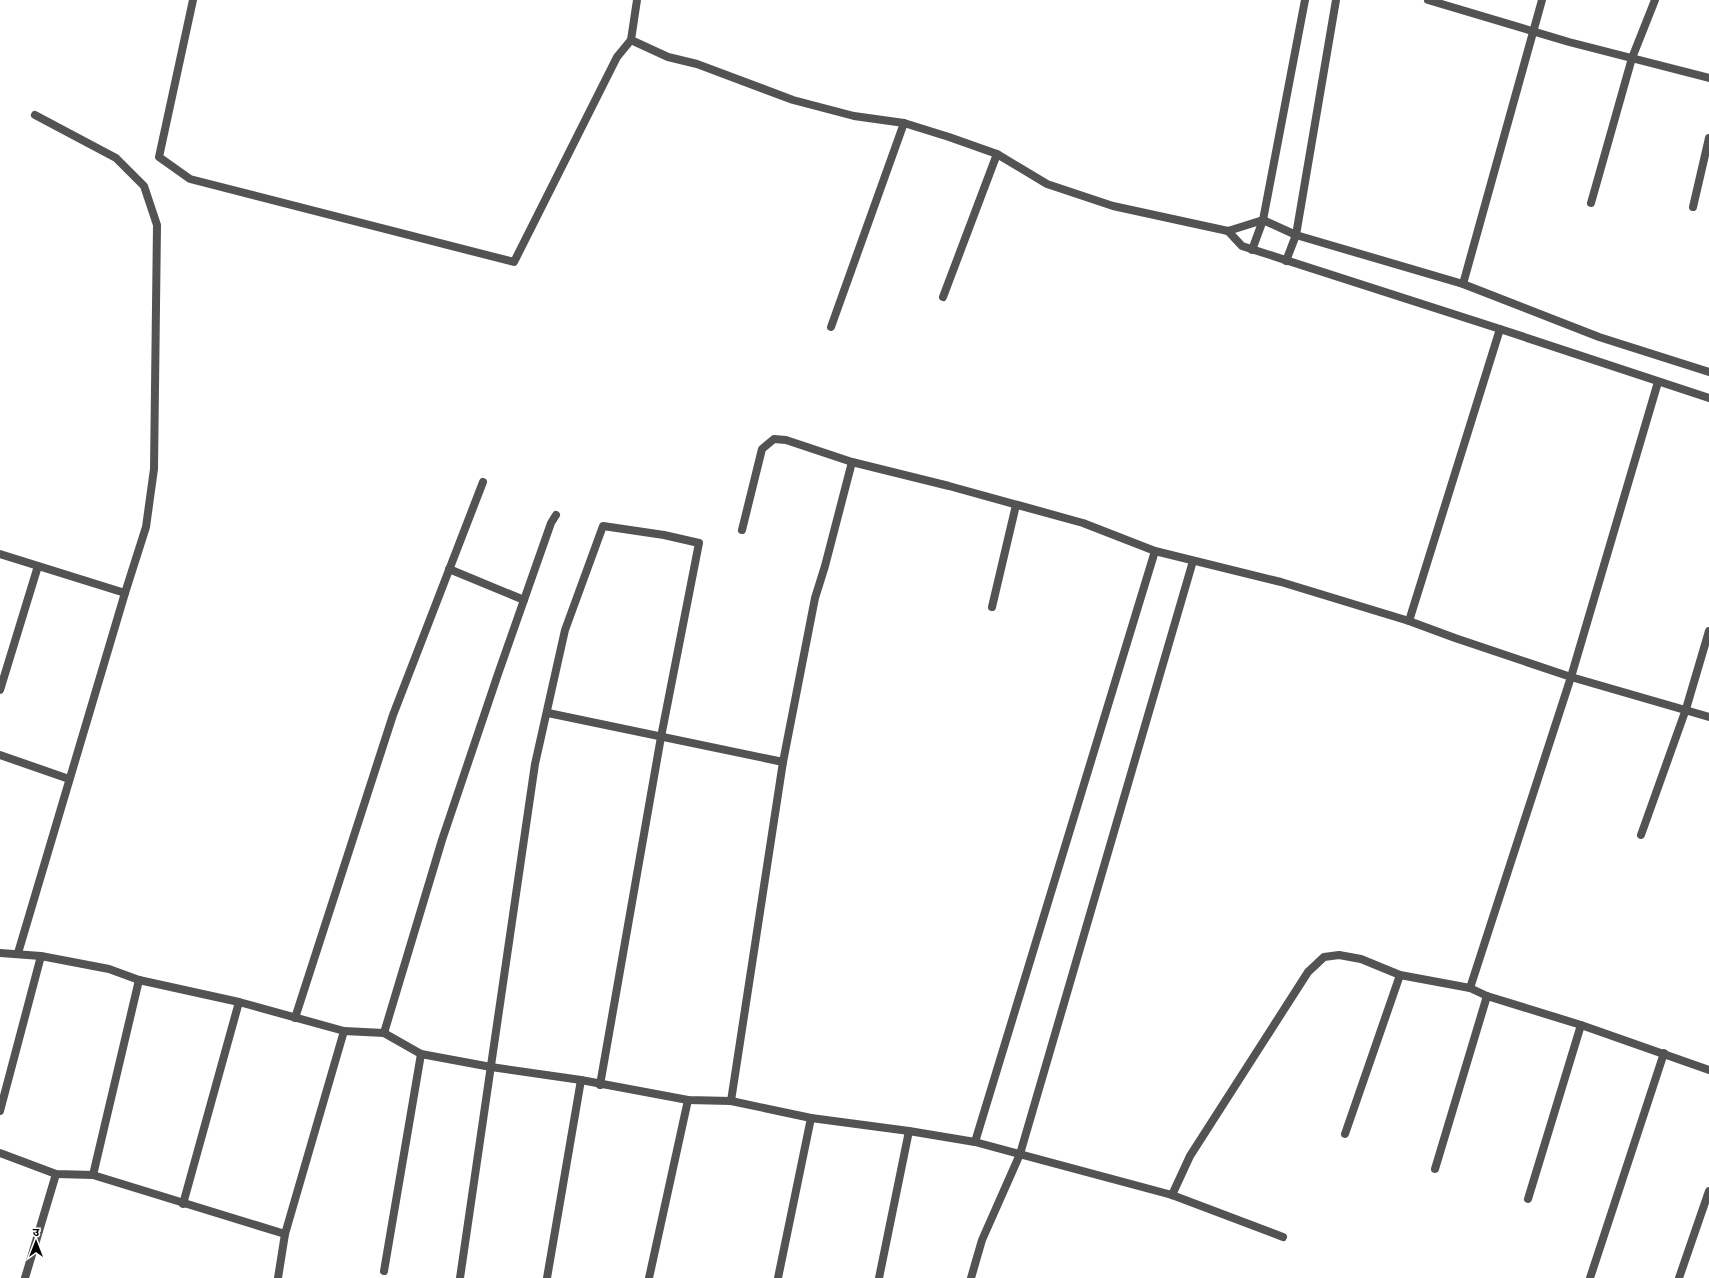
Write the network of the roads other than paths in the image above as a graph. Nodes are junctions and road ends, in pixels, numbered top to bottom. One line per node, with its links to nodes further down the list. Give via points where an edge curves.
1 (193, 0): 9 (street, via 159,157 190,178 514,262 617,57)
2 (637, 0): 9 (street)
3 (1305, 0): 18 (street)
4 (1336, 0): 20 (street)
5 (1428, 0): 8 (street)
6 (1542, 0): 8 (street)
7 (1655, 0): 10 (street)
8 (1533, 31): 10 (street); 23 (street)
9 (631, 40): 13 (street, via 668,57 697,64 793,100 854,116)
10 (1632, 58): 11 (street); 16 (street)
11 (1709, 78)
12 (35, 115): 40 (street, via 116,158 144,186 157,225 154,469 146,528)
13 (904, 123): 15 (street); 25 (street)
14 (1709, 138): 17 (street)
15 (997, 154): 19 (street, via 1048,184 1113,206); 24 (street)
16 (1591, 203)
17 (1693, 207)
18 (1263, 220): 19 (street); 20 (street); 21 (street)
19 (1228, 231): 21 (street, via 1242,246)
20 (1296, 235): 22 (street); 23 (street)
21 (1252, 250): 22 (street)
22 (1286, 261): 26 (street)
23 (1463, 284): 27 (street, via 1599,337)
24 (943, 297)
25 (831, 327)
26 (1500, 329): 28 (street); 43 (street)
27 (1709, 372)
28 (1658, 382): 29 (street); 45 (street)
29 (1709, 398)
30 (852, 462): 32 (street); 34 (street, via 786,440 774,440 762,449); 52 (street, via 815,598)
31 (483, 482): 39 (street)
32 (1016, 504): 35 (street, via 1084,524); 42 (street)
33 (556, 515): 41 (street)
34 (742, 530)
35 (1155, 551): 37 (street); 79 (street)
36 (0, 554): 38 (street)
37 (1193, 561): 43 (street, via 1281,582); 81 (street)
38 (38, 566): 40 (street); 46 (street)
39 (449, 569): 41 (street); 63 (street, via 393,714)
40 (125, 592): 53 (street)
41 (524, 600): 66 (street, via 442,840)
42 (992, 607)
43 (1409, 621): 45 (street)
44 (1709, 631): 47 (street)
45 (1571, 677): 47 (street); 60 (street)
46 (0, 690)
47 (1686, 709): 49 (street); 54 (street)
48 (548, 713): 50 (street); 50 (street, via 565,630 603,526 664,535 699,543); 69 (street, via 535,764)
49 (1709, 717)
50 (661, 737): 52 (street); 72 (street)
51 (0, 754): 53 (street)
52 (783, 762): 74 (street)
53 (69, 779): 56 (street)
54 (1641, 835)
55 (0, 953): 56 (street)
56 (18, 953): 57 (street)
57 (41, 956): 59 (street, via 108,969); 75 (street)
58 (1400, 975): 60 (street); 78 (street); 86 (street, via 1362,959 1339,955 1324,957 1308,972 1190,1156)
59 (139, 980): 62 (street); 84 (street)
60 (1470, 988): 61 (street)
61 (1486, 996): 64 (street); 82 (street)
62 (239, 1002): 63 (street); 88 (street)
63 (295, 1018): 65 (street)
64 (1581, 1025): 67 (street); 87 (street)
65 (344, 1031): 66 (street); 89 (street)
66 (384, 1033): 68 (street)
67 (1664, 1053): 70 (street); 100 (street)
68 (421, 1054): 69 (street); 91 (street)
69 (491, 1066): 71 (street); 94 (street)
70 (1709, 1070)
71 (581, 1080): 72 (street); 95 (street)
72 (600, 1085): 73 (street)
73 (688, 1100): 74 (street); 96 (street)
74 (731, 1101): 76 (street)
75 (0, 1111)
76 (811, 1118): 77 (street); 97 (street)
77 (909, 1131): 79 (street); 98 (street)
78 (1345, 1134)
79 (975, 1142): 81 (street)
80 (0, 1153): 83 (street)
81 (1020, 1154): 86 (street); 99 (street, via 982,1240)
82 (1435, 1169)
83 (56, 1174): 84 (street); 92 (street)
84 (92, 1176): 88 (street)
85 (1709, 1191): 101 (street)
86 (1172, 1195): 90 (street)
87 (1528, 1199)
88 (183, 1204): 89 (street)
89 (285, 1234): 93 (street)
90 (1283, 1238)
91 (384, 1271)
92 (25, 1278)
93 (278, 1278)
94 (460, 1278)
95 (547, 1278)
96 (649, 1278)
97 (778, 1278)
98 (879, 1278)
99 (971, 1278)
100 (1590, 1278)
101 (1679, 1278)

